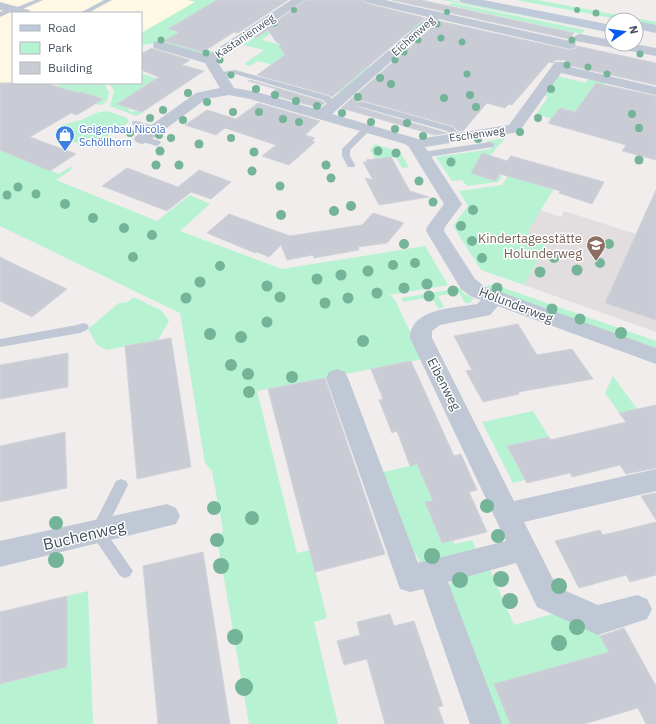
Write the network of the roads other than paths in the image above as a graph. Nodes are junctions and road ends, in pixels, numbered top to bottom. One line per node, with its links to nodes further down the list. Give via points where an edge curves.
1 (40, 0): 8 (lane)
2 (109, 0): 10 (lane)
3 (299, 0): 23 (street, Kastanienweg)
4 (369, 0): 12 (street)
5 (465, 0): 14 (main road)
6 (502, 0): 13 (main road)
7 (0, 6): 8 (street)
8 (18, 11)
9 (12, 12): 11 (lane)
10 (85, 12)
11 (0, 15)
12 (437, 15): 19 (street, Eichenweg, via 575,41); 28 (street, Eichenweg)
13 (604, 19)
14 (604, 27)
15 (644, 27): 16 (main road)
16 (656, 29)
17 (644, 35): 18 (main road)
18 (656, 37)
19 (604, 43)
20 (159, 45): 23 (street)
21 (644, 50): 22 (street)
22 (656, 52)
23 (210, 60): 24 (street)
24 (219, 75): 25 (street); 28 (lane, via 235,72 326,98)
25 (229, 91): 29 (street); 32 (street, via 201,96)
26 (656, 91): 33 (street, Eschenweg, via 559,66 514,129)
27 (361, 104): 33 (lane, via 450,129)
28 (334, 105): 29 (street, Eichenweg)
29 (322, 115): 31 (street)
30 (136, 123): 32 (lane)
31 (368, 128): 36 (street); 37 (lane, via 346,149 346,156)
32 (156, 136): 34 (street)
33 (457, 137): 36 (street, Eschenweg)
34 (142, 139)
35 (490, 144): 36 (lane)
36 (418, 149): 38 (street, Holunderweg, via 453,204 436,230 468,284 477,291)
37 (351, 164)
38 (494, 297): 41 (street, Holunderweg); 45 (street, Eibenweg, via 483,310 429,322 421,331 421,338)
39 (83, 327): 40 (lane)
40 (0, 343)
41 (656, 356)
42 (337, 378): 51 (street, via 410,579)
43 (656, 480): 45 (street)
44 (121, 485): 47 (lane)
45 (506, 514): 48 (street, Eibenweg)
46 (167, 516): 47 (street, Buchenweg)
47 (96, 532): 49 (street, Buchenweg); 50 (lane)
48 (523, 549): 51 (street); 52 (street, Eibenweg, via 546,597 598,620)
49 (0, 554)
50 (125, 571)
51 (431, 573): 53 (street)
52 (637, 609)
53 (486, 724)

